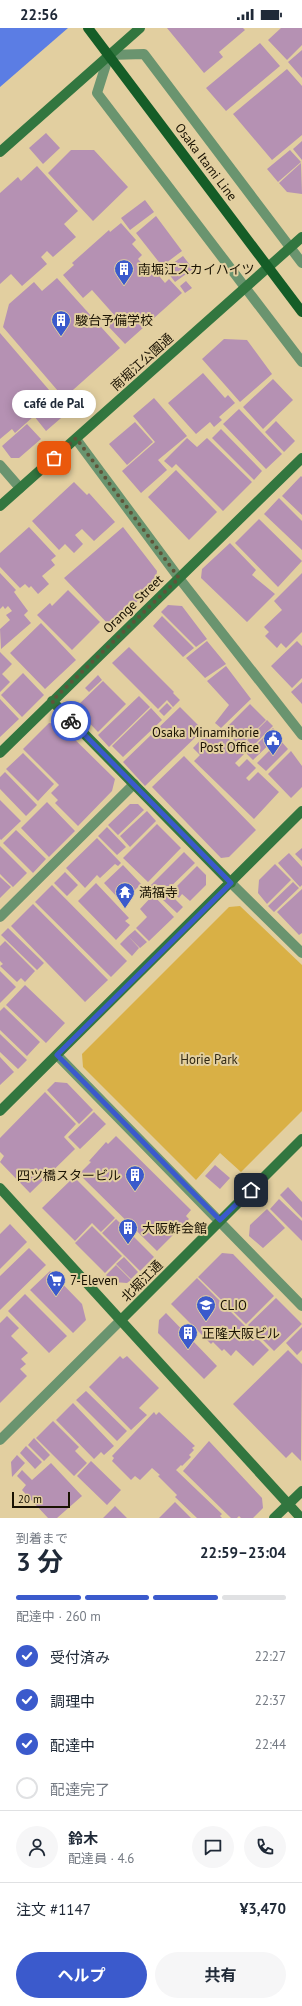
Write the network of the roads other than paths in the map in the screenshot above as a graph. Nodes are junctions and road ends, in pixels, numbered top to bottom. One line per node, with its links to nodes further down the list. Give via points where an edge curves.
1 (88, 28): 3 (main road, Osaka Itami Line)
2 (140, 28): 3 (street)
3 (109, 55): 4 (street); 6 (street, via 144,54); 8 (main road, Osaka Itami Line); 9 (street, via 98,93)
4 (0, 152)
5 (302, 237): 6 (street, 南堀江公園通)
6 (291, 248): 7 (street); 8 (street, 南堀江公園通)
7 (302, 263)
8 (268, 267): 9 (street, 南堀江公園通); 10 (main road, Osaka Itami Line)
9 (245, 287): 11 (street); 12 (street, 南堀江公園通)
10 (302, 312)
11 (302, 362)
12 (76, 438): 15 (street, 南堀江公園通); 17 (street)
13 (302, 458): 17 (street, Orange Street)
14 (0, 465): 15 (street)
15 (20, 488): 16 (street, 南堀江公園通)
16 (0, 506)
17 (179, 578): 18 (street, Orange Street); 19 (street)
18 (52, 701): 20 (street, Orange Street); 21 (street)
19 (302, 735)
20 (0, 753)
21 (134, 784): 23 (street); 24 (street)
22 (302, 811): 23 (street)
23 (231, 883): 25 (street); 26 (street)
24 (0, 917)
25 (302, 953)
26 (57, 1055): 27 (street); 30 (street)
27 (0, 1111)
28 (302, 1139): 30 (street, 北堀江通)
29 (0, 1188): 32 (street)
30 (220, 1220): 31 (street); 32 (street, 北堀江通)
31 (302, 1306)
32 (121, 1320): 33 (street, 北堀江通); 35 (street)
33 (0, 1440)
34 (302, 1491): 35 (street)
35 (289, 1504): 36 (street); 37 (street)
36 (274, 1518)
37 (301, 1518)

